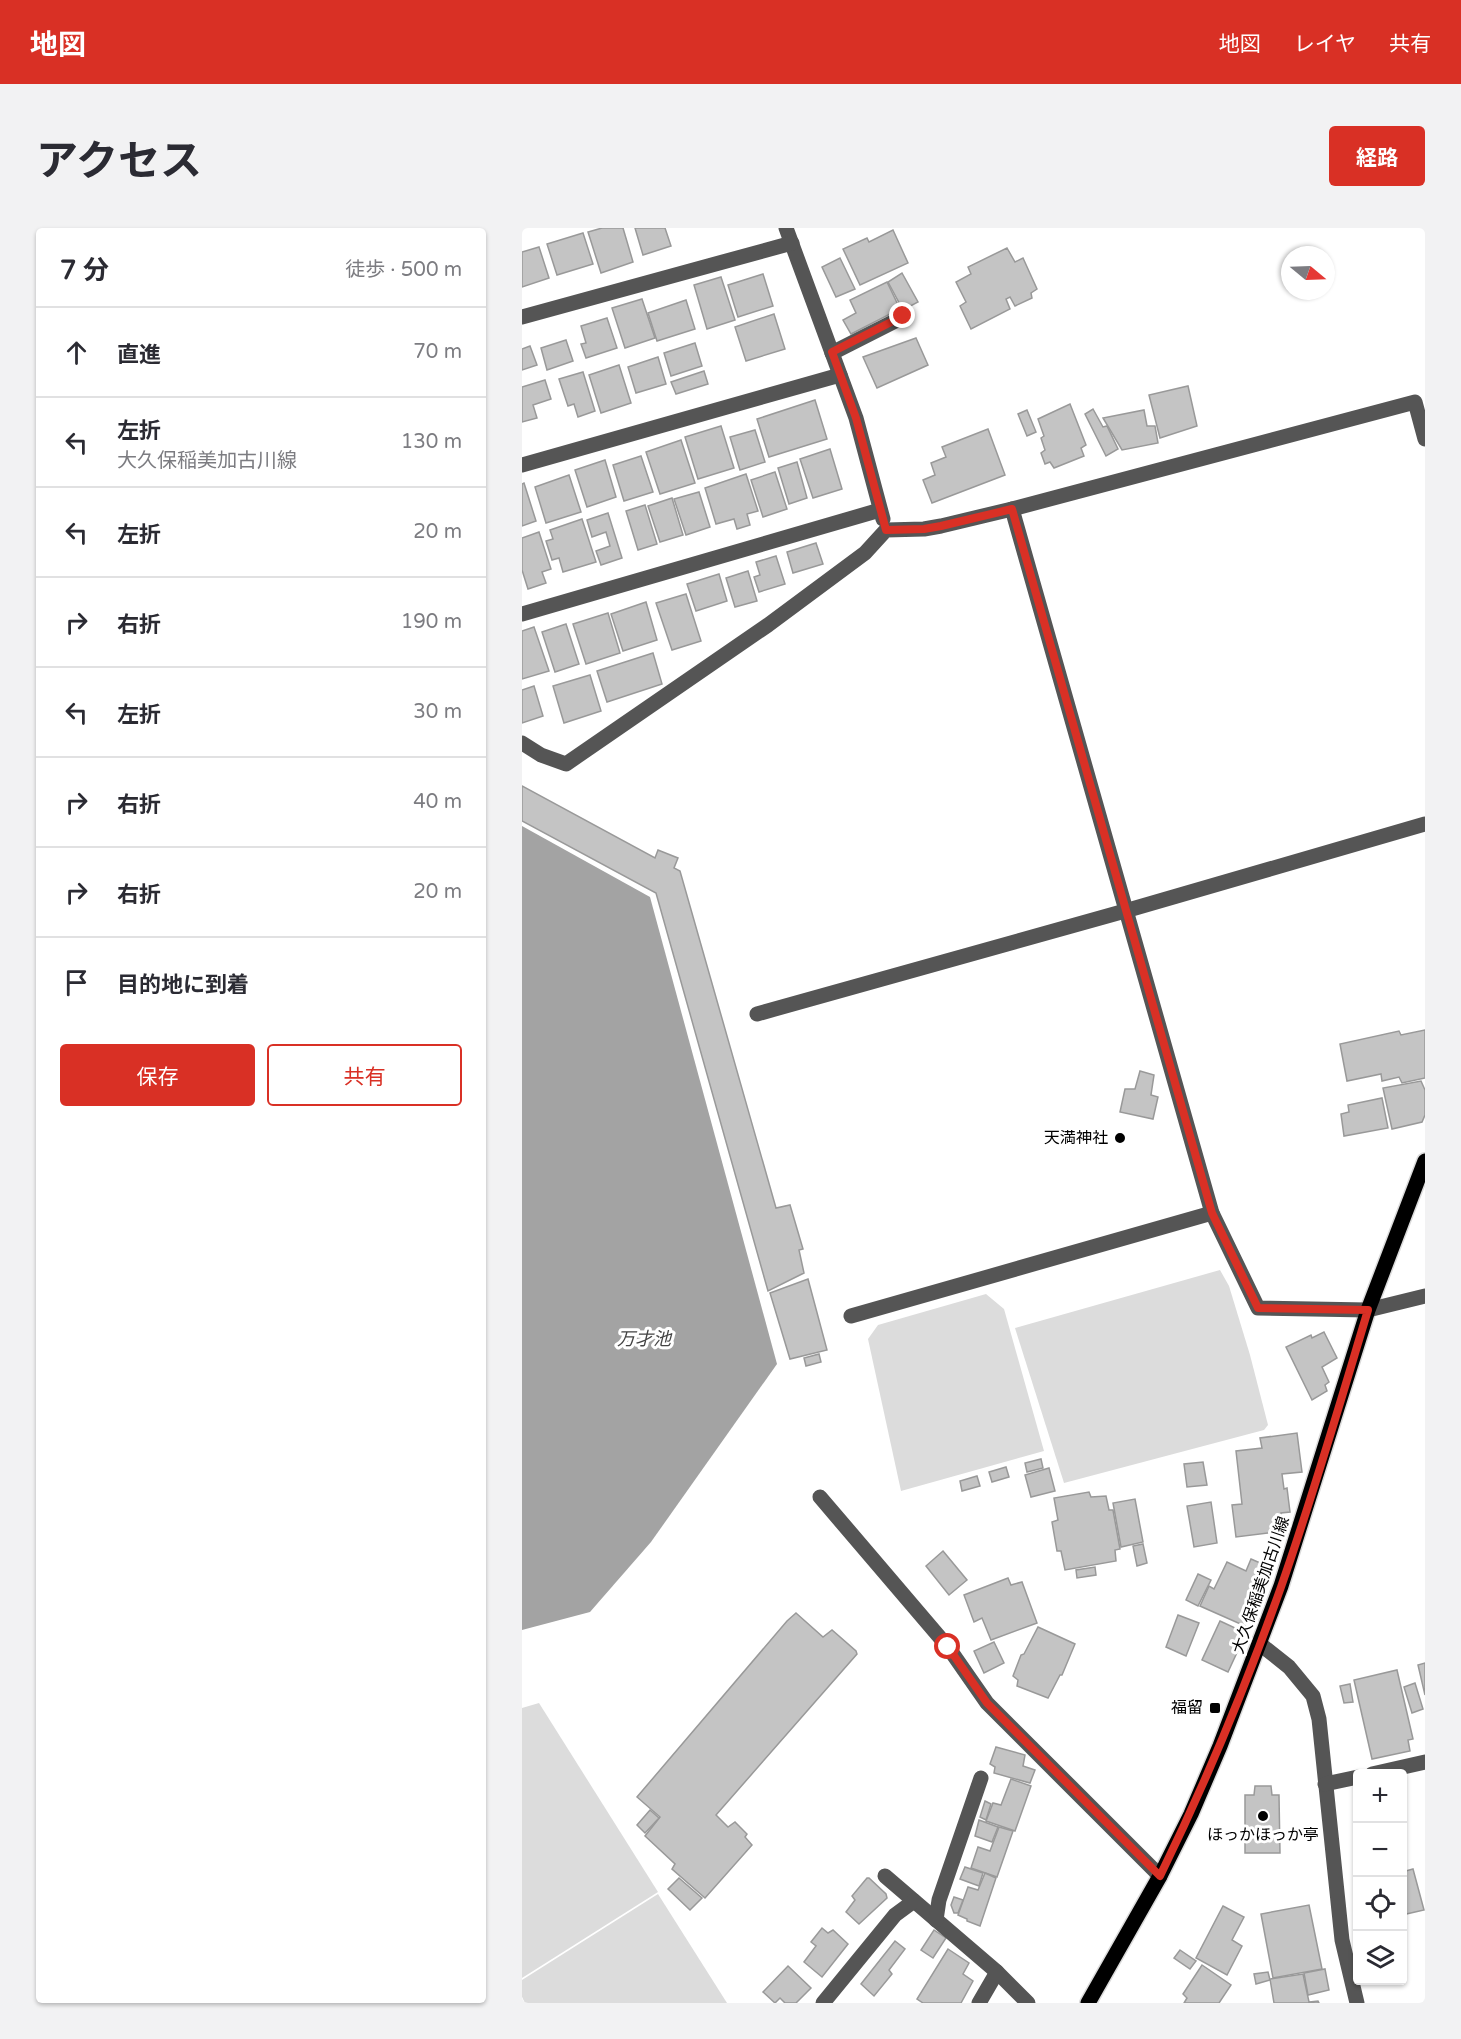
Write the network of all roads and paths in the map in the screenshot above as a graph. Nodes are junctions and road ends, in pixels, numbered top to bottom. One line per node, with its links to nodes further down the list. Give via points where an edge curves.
1 (786, 228): 2 (street)
2 (792, 243): 4 (street); 5 (street)
3 (903, 316): 5 (street)
4 (522, 317)
5 (832, 352): 6 (street)
6 (840, 375): 9 (street); 11 (street, via 856,418)
7 (1420, 400): 8 (street); 10 (street)
8 (1425, 439)
9 (522, 465)
10 (1012, 509): 12 (street, via 933,527); 16 (street)
11 (880, 510): 12 (street); 13 (street)
12 (886, 530): 14 (street, via 865,553 768,625 566,764)
13 (522, 614)
14 (522, 743)
15 (1425, 824): 16 (street)
16 (1125, 911): 17 (street); 19 (street)
17 (757, 1014)
18 (1425, 1161): 21 (main road, 大久保稲美加古川線)
19 (1212, 1213): 21 (street, via 1258,1308); 22 (street)
20 (1425, 1296): 21 (street)
21 (1368, 1310): 24 (main road, 大久保稲美加古川線)
22 (851, 1316)
23 (820, 1497): 31 (street, via 948,1647 987,1703)
24 (1260, 1644): 29 (street, via 1289,1667 1313,1696 1319,1719); 31 (main road, 大久保稲美加古川線, via 1191,1814)
25 (1425, 1762): 26 (street)
26 (1391, 1769)
27 (981, 1778): 33 (street, via 939,1900)
28 (1353, 1778): 29 (street)
29 (1324, 1784): 39 (street, via 1342,1940)
30 (885, 1876): 32 (street)
31 (1160, 1876): 38 (main road, 大久保稲美加古川線)
32 (914, 1901): 33 (street); 35 (street, via 895,1915)
33 (936, 1920): 34 (street)
34 (997, 1972): 36 (street); 37 (street)
35 (823, 2003)
36 (979, 2003)
37 (1028, 2003)
38 (1088, 2003)
39 (1357, 2003)

